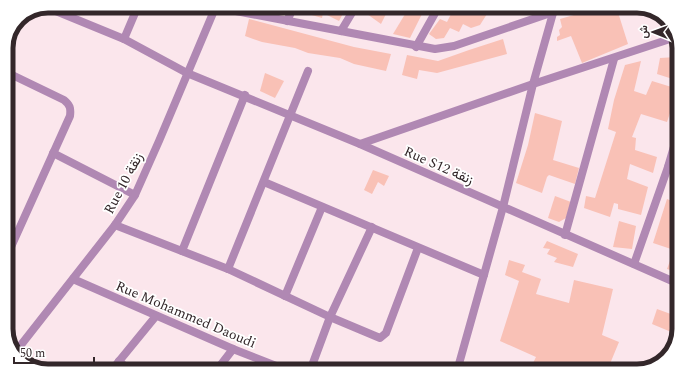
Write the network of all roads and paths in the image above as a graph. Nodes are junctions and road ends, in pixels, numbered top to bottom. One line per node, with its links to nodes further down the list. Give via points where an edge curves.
1 (61, 13): 12 (street, Rue S12 زنقة)
2 (135, 13): 12 (street)
3 (212, 13): 17 (street, Rue 10 زنقة)
4 (246, 13): 10 (street)
5 (291, 13): 10 (street)
6 (352, 13): 11 (street)
7 (435, 13): 14 (street)
8 (543, 13): 14 (street, via 445,48)
9 (553, 13): 19 (street)
10 (287, 21): 11 (street)
11 (342, 31): 14 (street)
12 (124, 39): 17 (street, Rue S12 زنقة)
13 (670, 39): 15 (street)
14 (416, 47)
15 (614, 58): 19 (street); 33 (street)
16 (308, 71): 21 (street)
17 (187, 73): 20 (street, Rue S12 زنقة); 28 (street, Rue 10 زنقة)
18 (13, 75): 23 (street, via 69,104 70,116)
19 (533, 84): 22 (street); 30 (street)
20 (245, 95): 21 (street, Rue S12 زنقة); 36 (street)
21 (290, 116): 22 (street, Rue S12 زنقة); 27 (street)
22 (360, 144): 30 (street, Rue S12 زنقة)
23 (53, 153): 28 (street); 34 (street)
24 (672, 154): 25 (street)
25 (668, 167): 26 (street); 37 (street)
26 (672, 168)
27 (264, 182): 29 (street); 38 (street)
28 (134, 195): 31 (street, Rue 10 زنقة)
29 (322, 207): 32 (street); 42 (street)
30 (503, 207): 33 (street, Rue S12 زنقة); 39 (street)
31 (115, 225): 36 (street); 40 (street, Rue 10 زنقة)
32 (372, 227): 35 (street); 44 (street)
33 (565, 235): 37 (street, Rue S12 زنقة)
34 (13, 242)
35 (418, 248): 39 (street); 44 (street, via 383,336 376,337)
36 (182, 251): 38 (street)
37 (634, 264): 41 (street, Rue S12 زنقة)
38 (228, 269): 42 (street)
39 (484, 275): 53 (street)
40 (73, 278): 43 (street, Rue Mohammed Daoudi); 45 (street, Rue 10 زنقة)
41 (672, 281)
42 (285, 296): 44 (street)
43 (156, 316): 46 (street, Rue Mohammed Daoudi); 47 (street)
44 (330, 317): 52 (street)
45 (19, 348)
46 (233, 349): 50 (street); 51 (street, Rue Mohammed Daoudi)
47 (119, 361): 48 (street); 49 (street)
48 (117, 364)
49 (122, 364)
50 (221, 364)
51 (271, 364)
52 (313, 364)
53 (459, 364)

